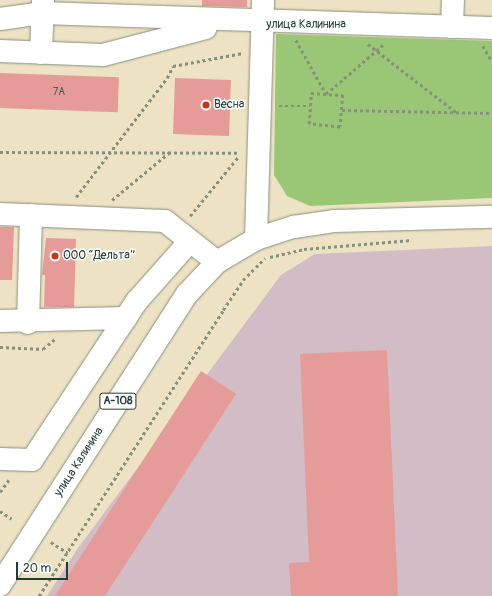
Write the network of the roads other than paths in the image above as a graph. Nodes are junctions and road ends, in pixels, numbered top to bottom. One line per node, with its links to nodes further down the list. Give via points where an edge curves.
1 (263, 0): 6 (main road)
2 (453, 0): 7 (main road)
3 (42, 7): 4 (main road); 5 (main road); 10 (main road)
4 (0, 19)
5 (227, 22): 6 (main road); 10 (main road, via 103,55)
6 (261, 22): 7 (main road, улица Калинина); 14 (main road, улица Калинина)
7 (452, 27): 8 (main road, улица Калинина)
8 (486, 34)
9 (0, 51): 10 (main road)
10 (41, 53)
11 (0, 214): 12 (main road)
12 (31, 215): 15 (main road, via 165,221); 19 (main road)
13 (492, 217): 14 (main road, улица Калинина / А-108, via 334,221 294,227)
14 (256, 239): 16 (main road, улица Калинина / А-108)
15 (190, 241): 16 (main road); 17 (main road)
16 (217, 262): 21 (main road, улица Калинина / А-108, via 187,294)
17 (126, 318): 19 (main road); 20 (main road, via 32,460)
18 (0, 321): 19 (main road)
19 (28, 323)
20 (0, 459)
21 (0, 584)

